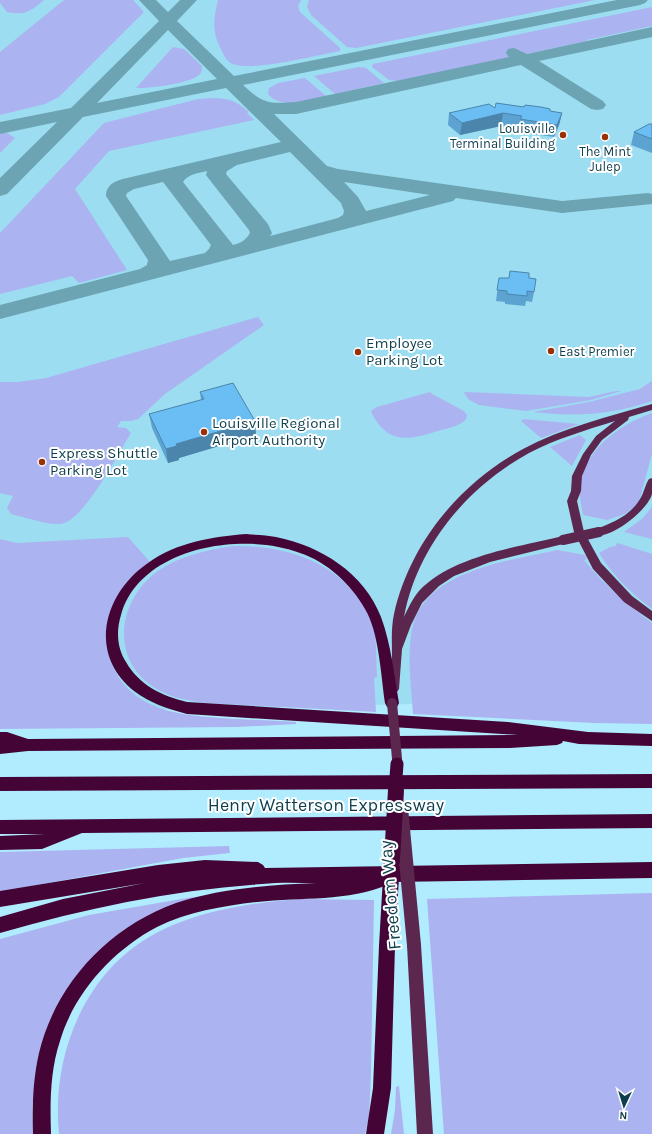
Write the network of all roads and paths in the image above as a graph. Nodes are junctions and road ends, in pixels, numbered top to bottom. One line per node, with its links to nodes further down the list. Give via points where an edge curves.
1 (652, 407): 2 (main road)
2 (630, 414): 4 (main road, via 599,438 590,449 577,476 572,502 579,532 598,566 623,594); 5 (main road, via 595,424 531,449 489,476 460,502 434,533 409,583 396,631)
3 (652, 482): 5 (main road, bridge, via 644,500 627,520 599,532 475,563 440,579 424,594 407,618)
4 (652, 617)
5 (397, 653): 6 (main road, Freedom Way)
6 (392, 703): 8 (highway, via 378,630 370,606 346,575 321,557 304,549 277,542 244,538 215,541 185,549 170,555 142,573 123,594 115,611 112,622 112,645 121,668 129,679 150,696 175,706 508,728); 12 (main road, Freedom Way, bridge)
7 (0, 738): 10 (highway)
8 (587, 738): 9 (highway); 10 (highway, via 503,742)
9 (652, 740)
10 (28, 745): 11 (highway)
11 (0, 748)
12 (397, 764): 25 (highway, bridge, via 382,1088); 26 (main road, Freedom Way, bridge, via 414,945)
13 (652, 781): 14 (highway, Henry Watterson Expressway)
14 (0, 784)
15 (652, 822): 16 (highway, Henry Watterson Expressway)
16 (82, 826): 17 (highway, Henry Watterson Expressway); 18 (highway, via 42,842)
17 (0, 827)
18 (0, 842)
19 (652, 870): 20 (highway)
20 (396, 875): 21 (highway); 24 (highway, via 361,887 230,898 175,912 132,933 96,964 70,1001 59,1022 51,1041 42,1085)
21 (334, 876): 22 (highway, via 205,868 158,873); 23 (highway, via 262,876 165,886 63,906)
22 (0, 899)
23 (0, 925)
24 (42, 1134)
25 (375, 1134)
26 (425, 1134)

